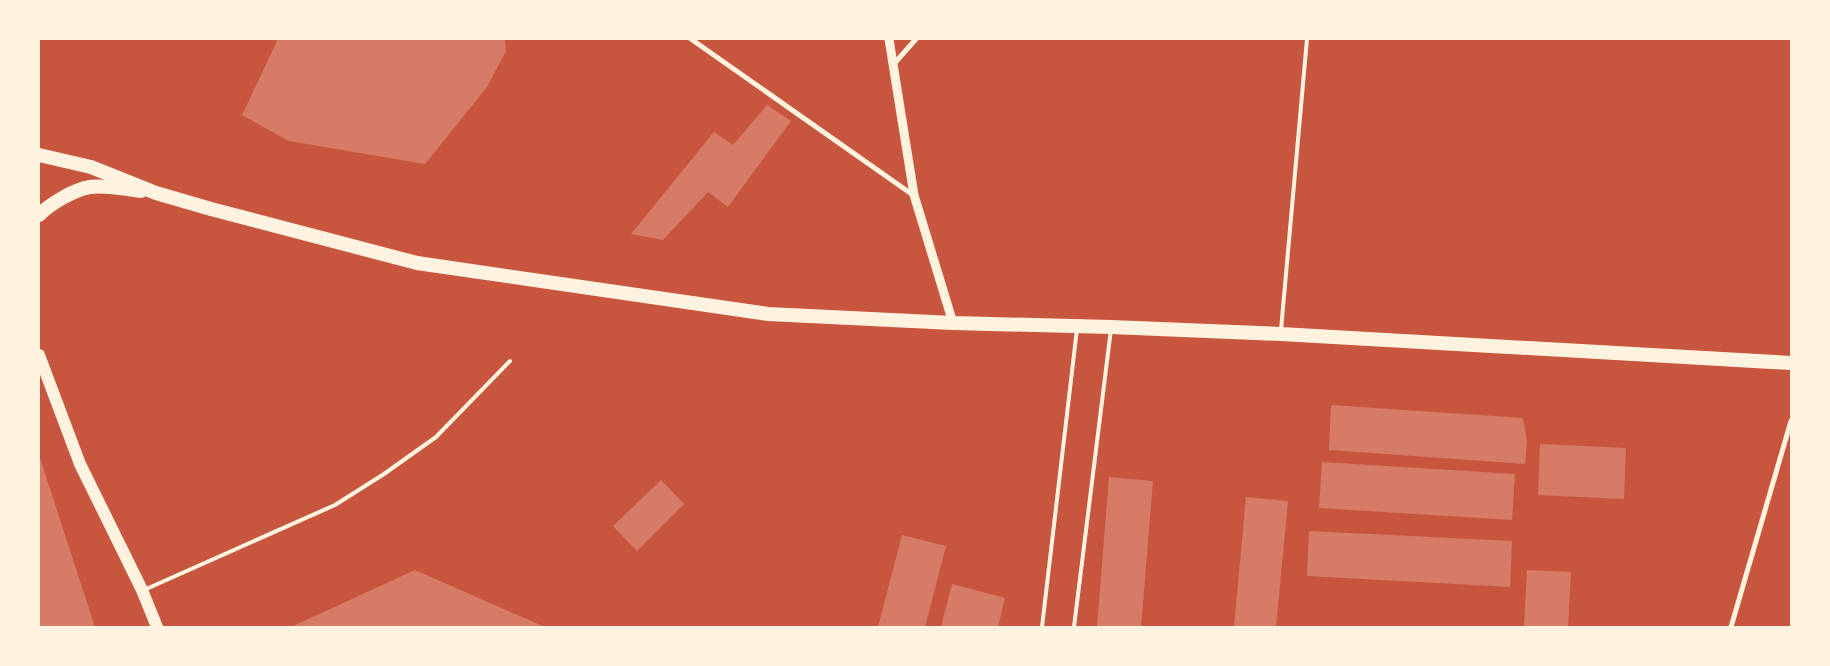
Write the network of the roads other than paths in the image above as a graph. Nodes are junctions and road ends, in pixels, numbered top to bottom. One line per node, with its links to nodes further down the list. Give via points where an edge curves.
1 (691, 39): 8 (street)
2 (889, 39): 5 (street)
3 (916, 39): 5 (street)
4 (1306, 39): 13 (lane)
5 (893, 66): 8 (street)
6 (39, 155): 7 (highway, via 91,167)
7 (156, 193): 9 (highway, via 90,187 66,196); 10 (highway, via 418,263 768,314)
8 (914, 195): 10 (street)
9 (39, 215)
10 (953, 324): 11 (highway)
11 (1077, 326): 12 (highway); 20 (lane)
12 (1111, 327): 13 (highway); 21 (lane)
13 (1281, 334): 16 (highway)
14 (39, 355): 18 (main road, via 80,464)
15 (510, 361): 18 (lane, via 436,437 335,506)
16 (1791, 363)
17 (1791, 421): 22 (street)
18 (142, 590): 19 (main road)
19 (157, 627)
20 (1042, 627)
21 (1074, 627)
22 (1731, 627)

